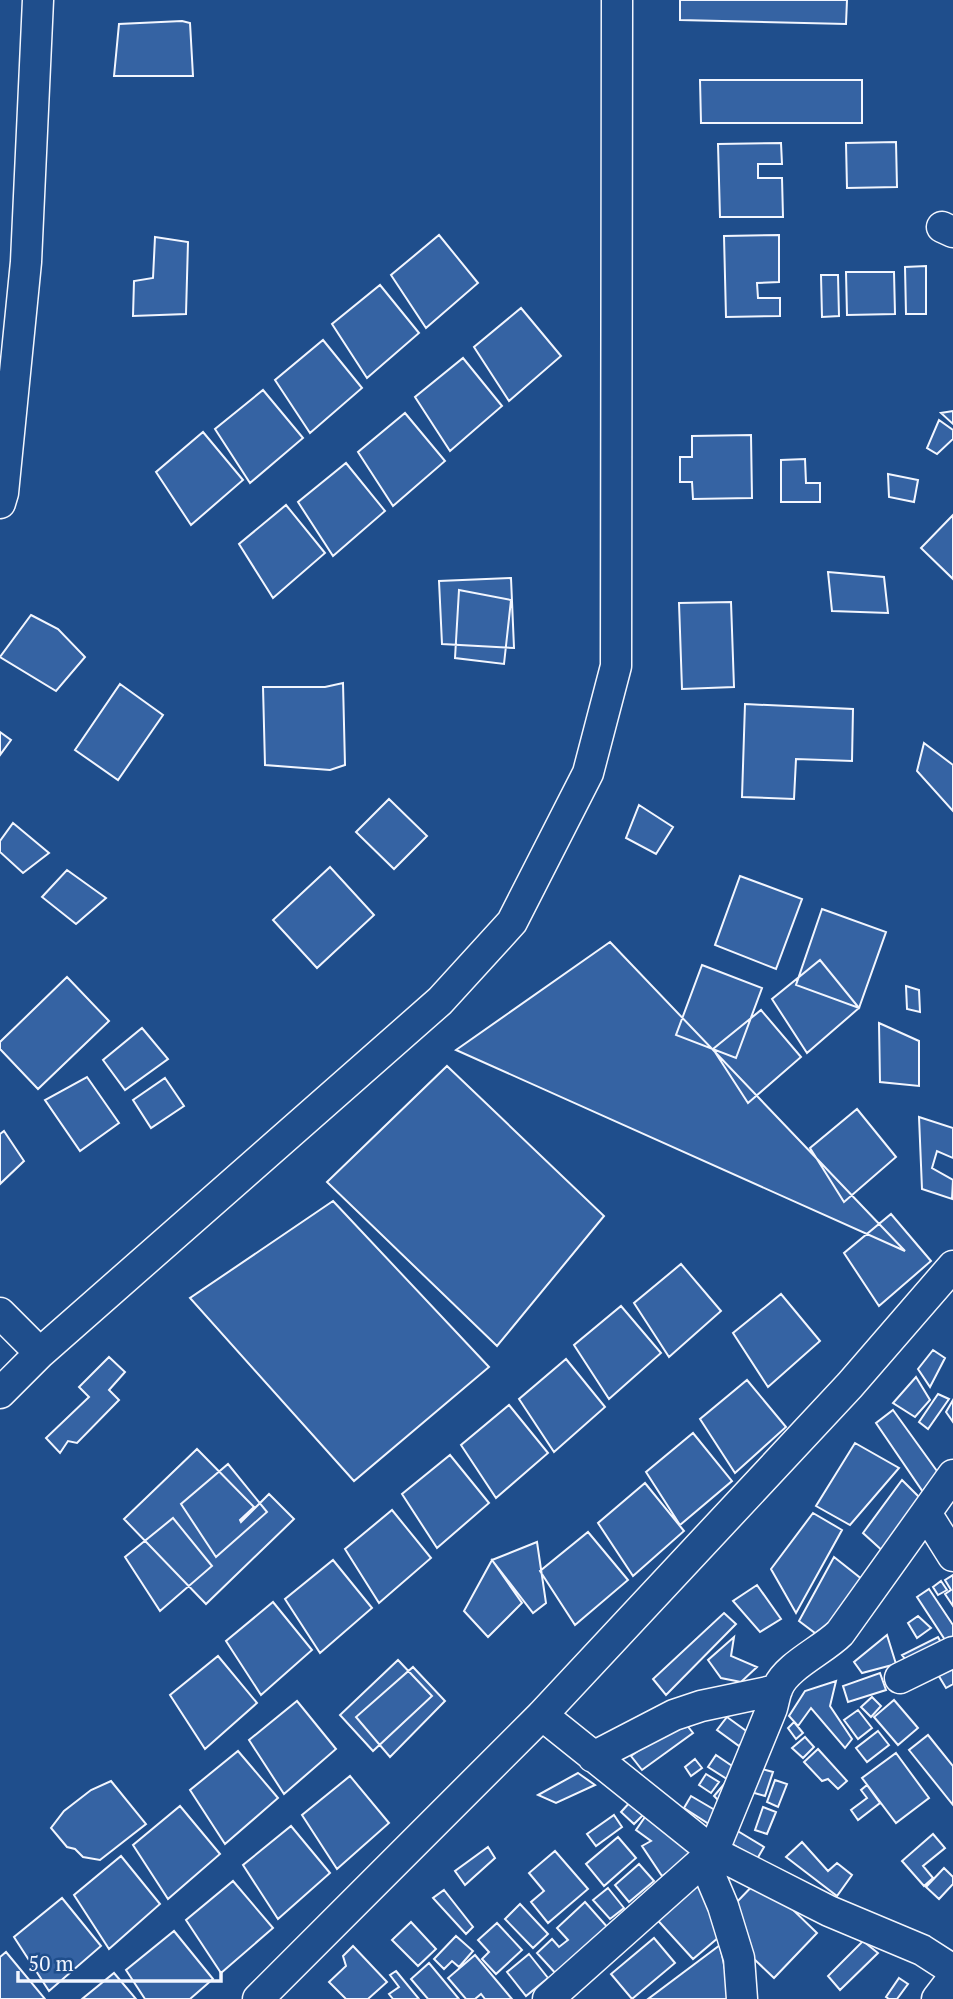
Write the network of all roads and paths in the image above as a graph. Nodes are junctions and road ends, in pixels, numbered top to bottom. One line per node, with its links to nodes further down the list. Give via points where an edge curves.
1 (38, 0): 3 (street, via 26,262)
2 (617, 0): 6 (street, via 616,666 588,773 512,922 440,1001)
3 (0, 503)
4 (953, 1266): 14 (street, via 850,1385)
5 (0, 1313): 6 (street)
6 (40, 1353): 7 (street)
7 (0, 1393)
8 (953, 1475): 9 (street)
9 (926, 1513): 10 (street); 13 (street, via 840,1633 784,1677)
10 (953, 1556)
11 (953, 1652): 12 (street)
12 (900, 1678)
13 (777, 1690): 15 (street, via 674,1715); 16 (street)
14 (542, 1715): 15 (street); 20 (street)
15 (593, 1757): 16 (street)
16 (708, 1857): 17 (street, via 922,1950); 19 (street); 21 (street, via 739,1958)
17 (953, 1970)
18 (953, 1978): 22 (street)
19 (561, 1995)
20 (258, 1999)
21 (742, 1999)
22 (937, 1999)

